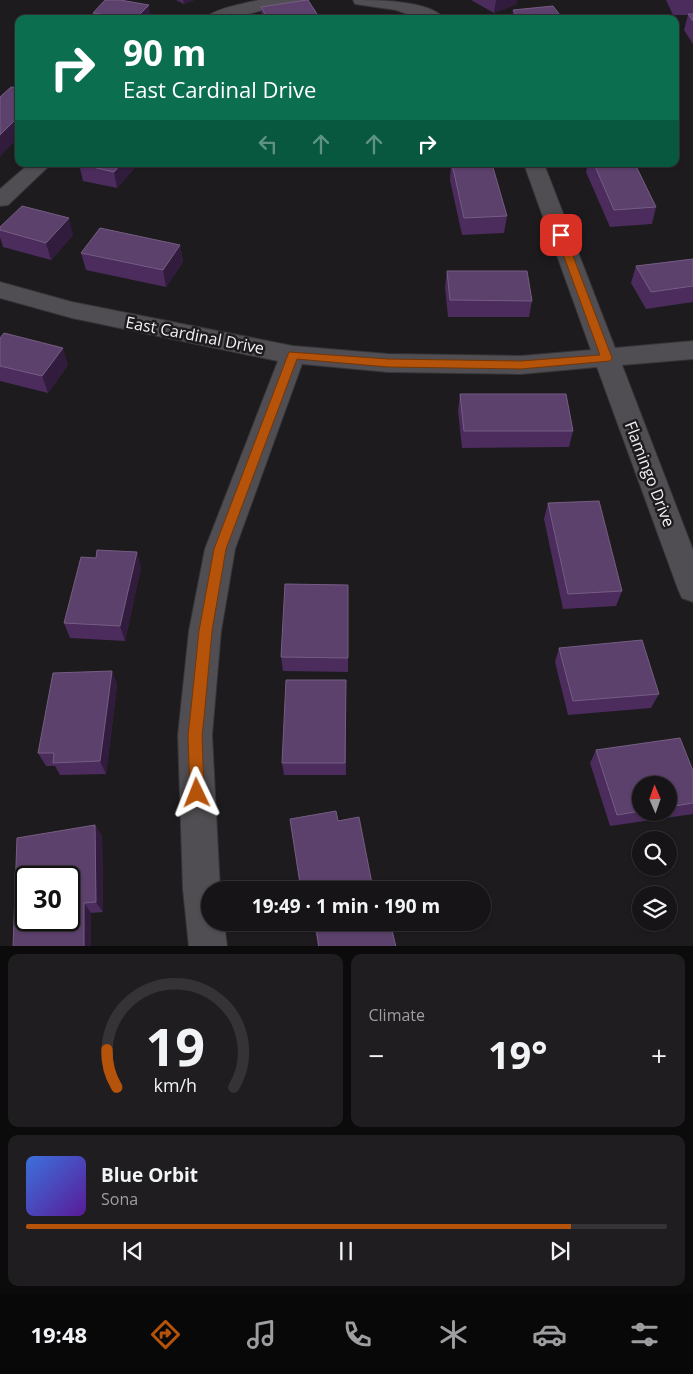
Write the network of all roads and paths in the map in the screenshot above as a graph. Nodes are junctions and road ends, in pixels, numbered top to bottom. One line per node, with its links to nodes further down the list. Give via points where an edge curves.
1 (300, 0): 3 (street, via 242,8)
2 (361, 0): 4 (street)
3 (224, 15)
4 (426, 15)
5 (38, 167): 7 (street)
6 (535, 167): 11 (street, Flamingo Drive)
7 (0, 200)
8 (0, 290): 10 (street, East Cardinal Drive, via 72,310)
9 (693, 350): 11 (street, East Cardinal Drive)
10 (293, 355): 11 (street, East Cardinal Drive, via 388,363 521,365); 13 (street, via 220,549 205,631 195,735 201,888)
11 (607, 358): 12 (street, Flamingo Drive)
12 (693, 589)
13 (208, 946)

